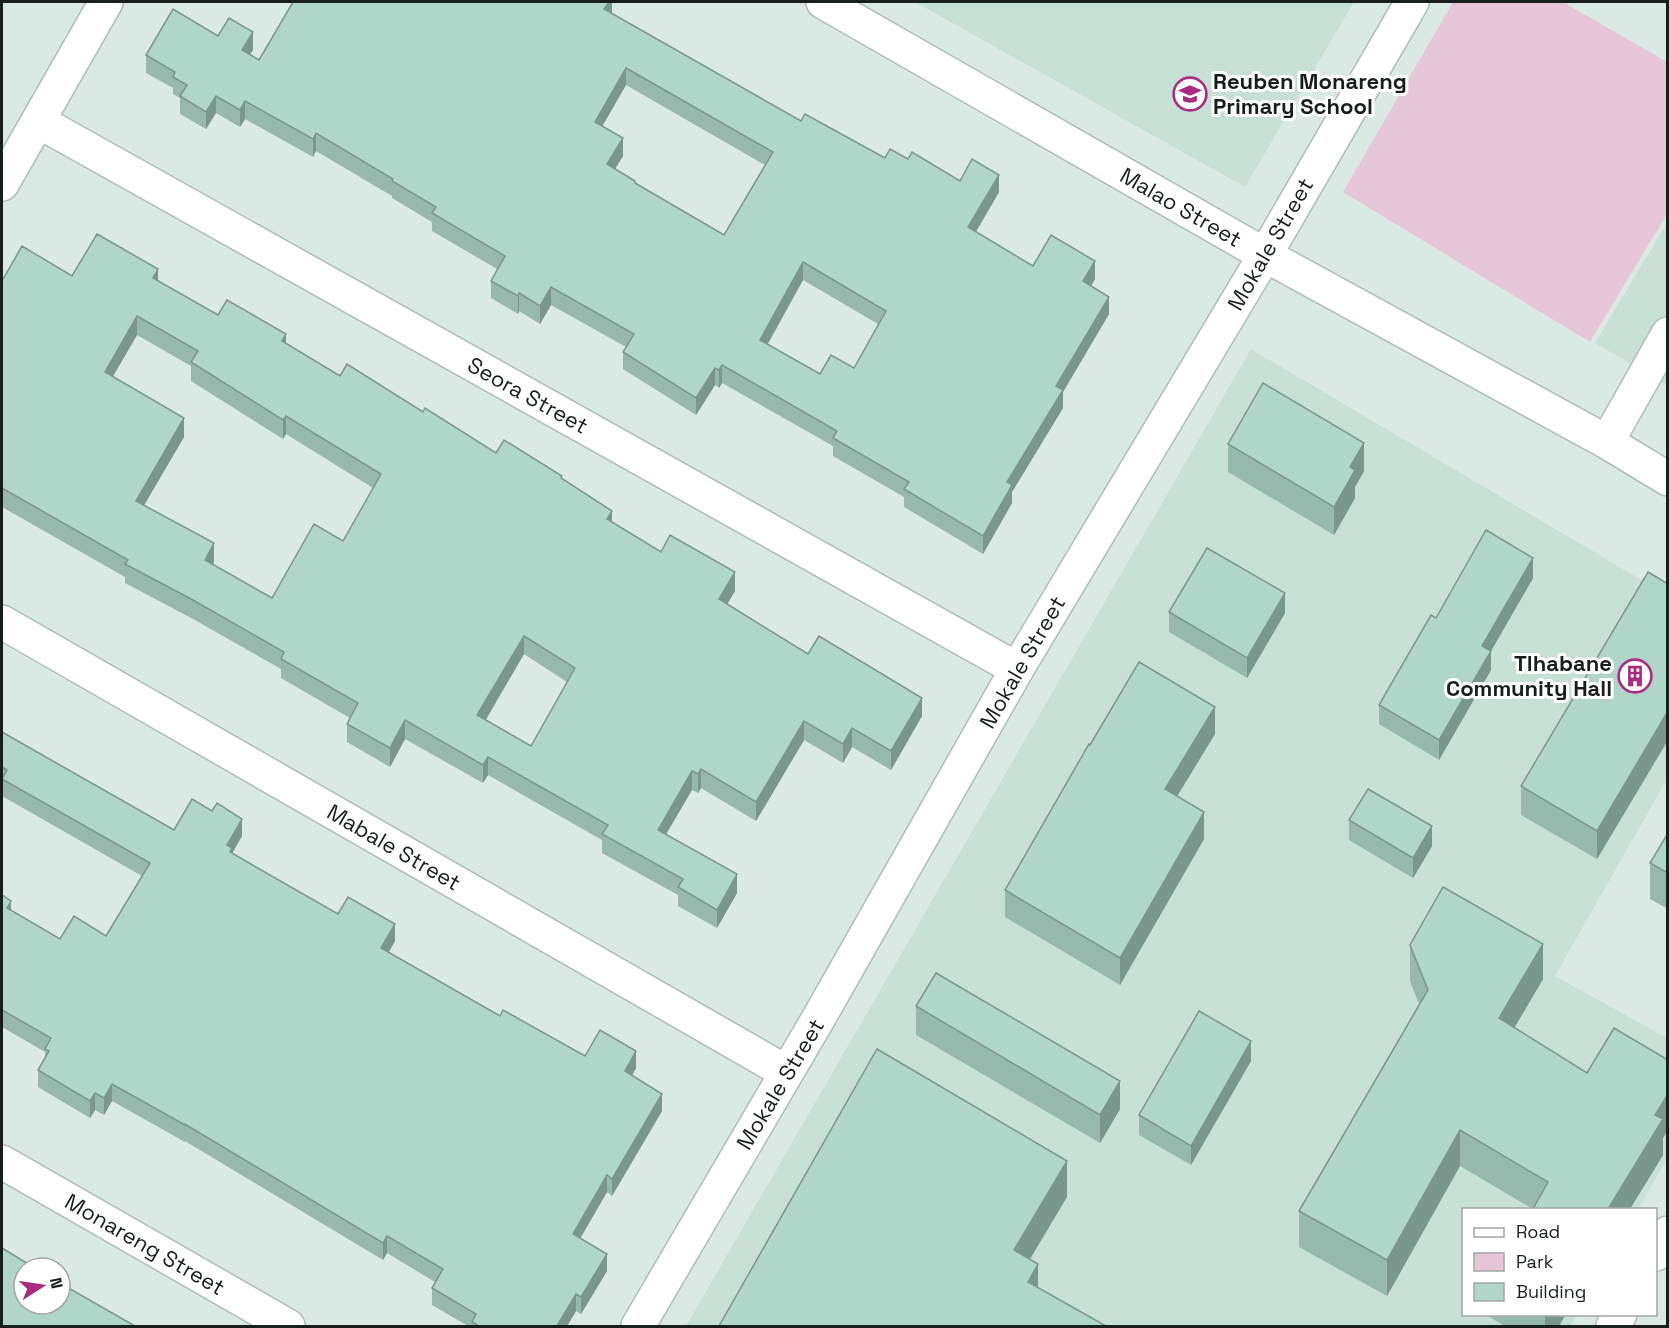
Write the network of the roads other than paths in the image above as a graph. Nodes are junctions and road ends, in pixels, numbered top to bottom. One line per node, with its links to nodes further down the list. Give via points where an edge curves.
1 (106, 2): 4 (street)
2 (823, 2): 6 (street, Malao Street)
3 (1412, 2): 6 (street, Mokale Street)
4 (38, 121): 5 (street); 11 (street, Seora Street)
5 (2, 184)
6 (1264, 255): 8 (street, Malao Street); 11 (street, Mokale Street)
7 (1668, 334): 8 (street)
8 (1607, 442): 9 (street, Malao Street)
9 (1668, 479)
10 (2, 622): 12 (street, Mabale Street)
11 (1017, 669): 12 (street, Mokale Street)
12 (786, 1072): 17 (street, Mokale Street)
13 (2, 1162): 16 (street, Monareng Street)
14 (1668, 1233): 15 (street)
15 (1657, 1252)
16 (288, 1326)
17 (638, 1326)

